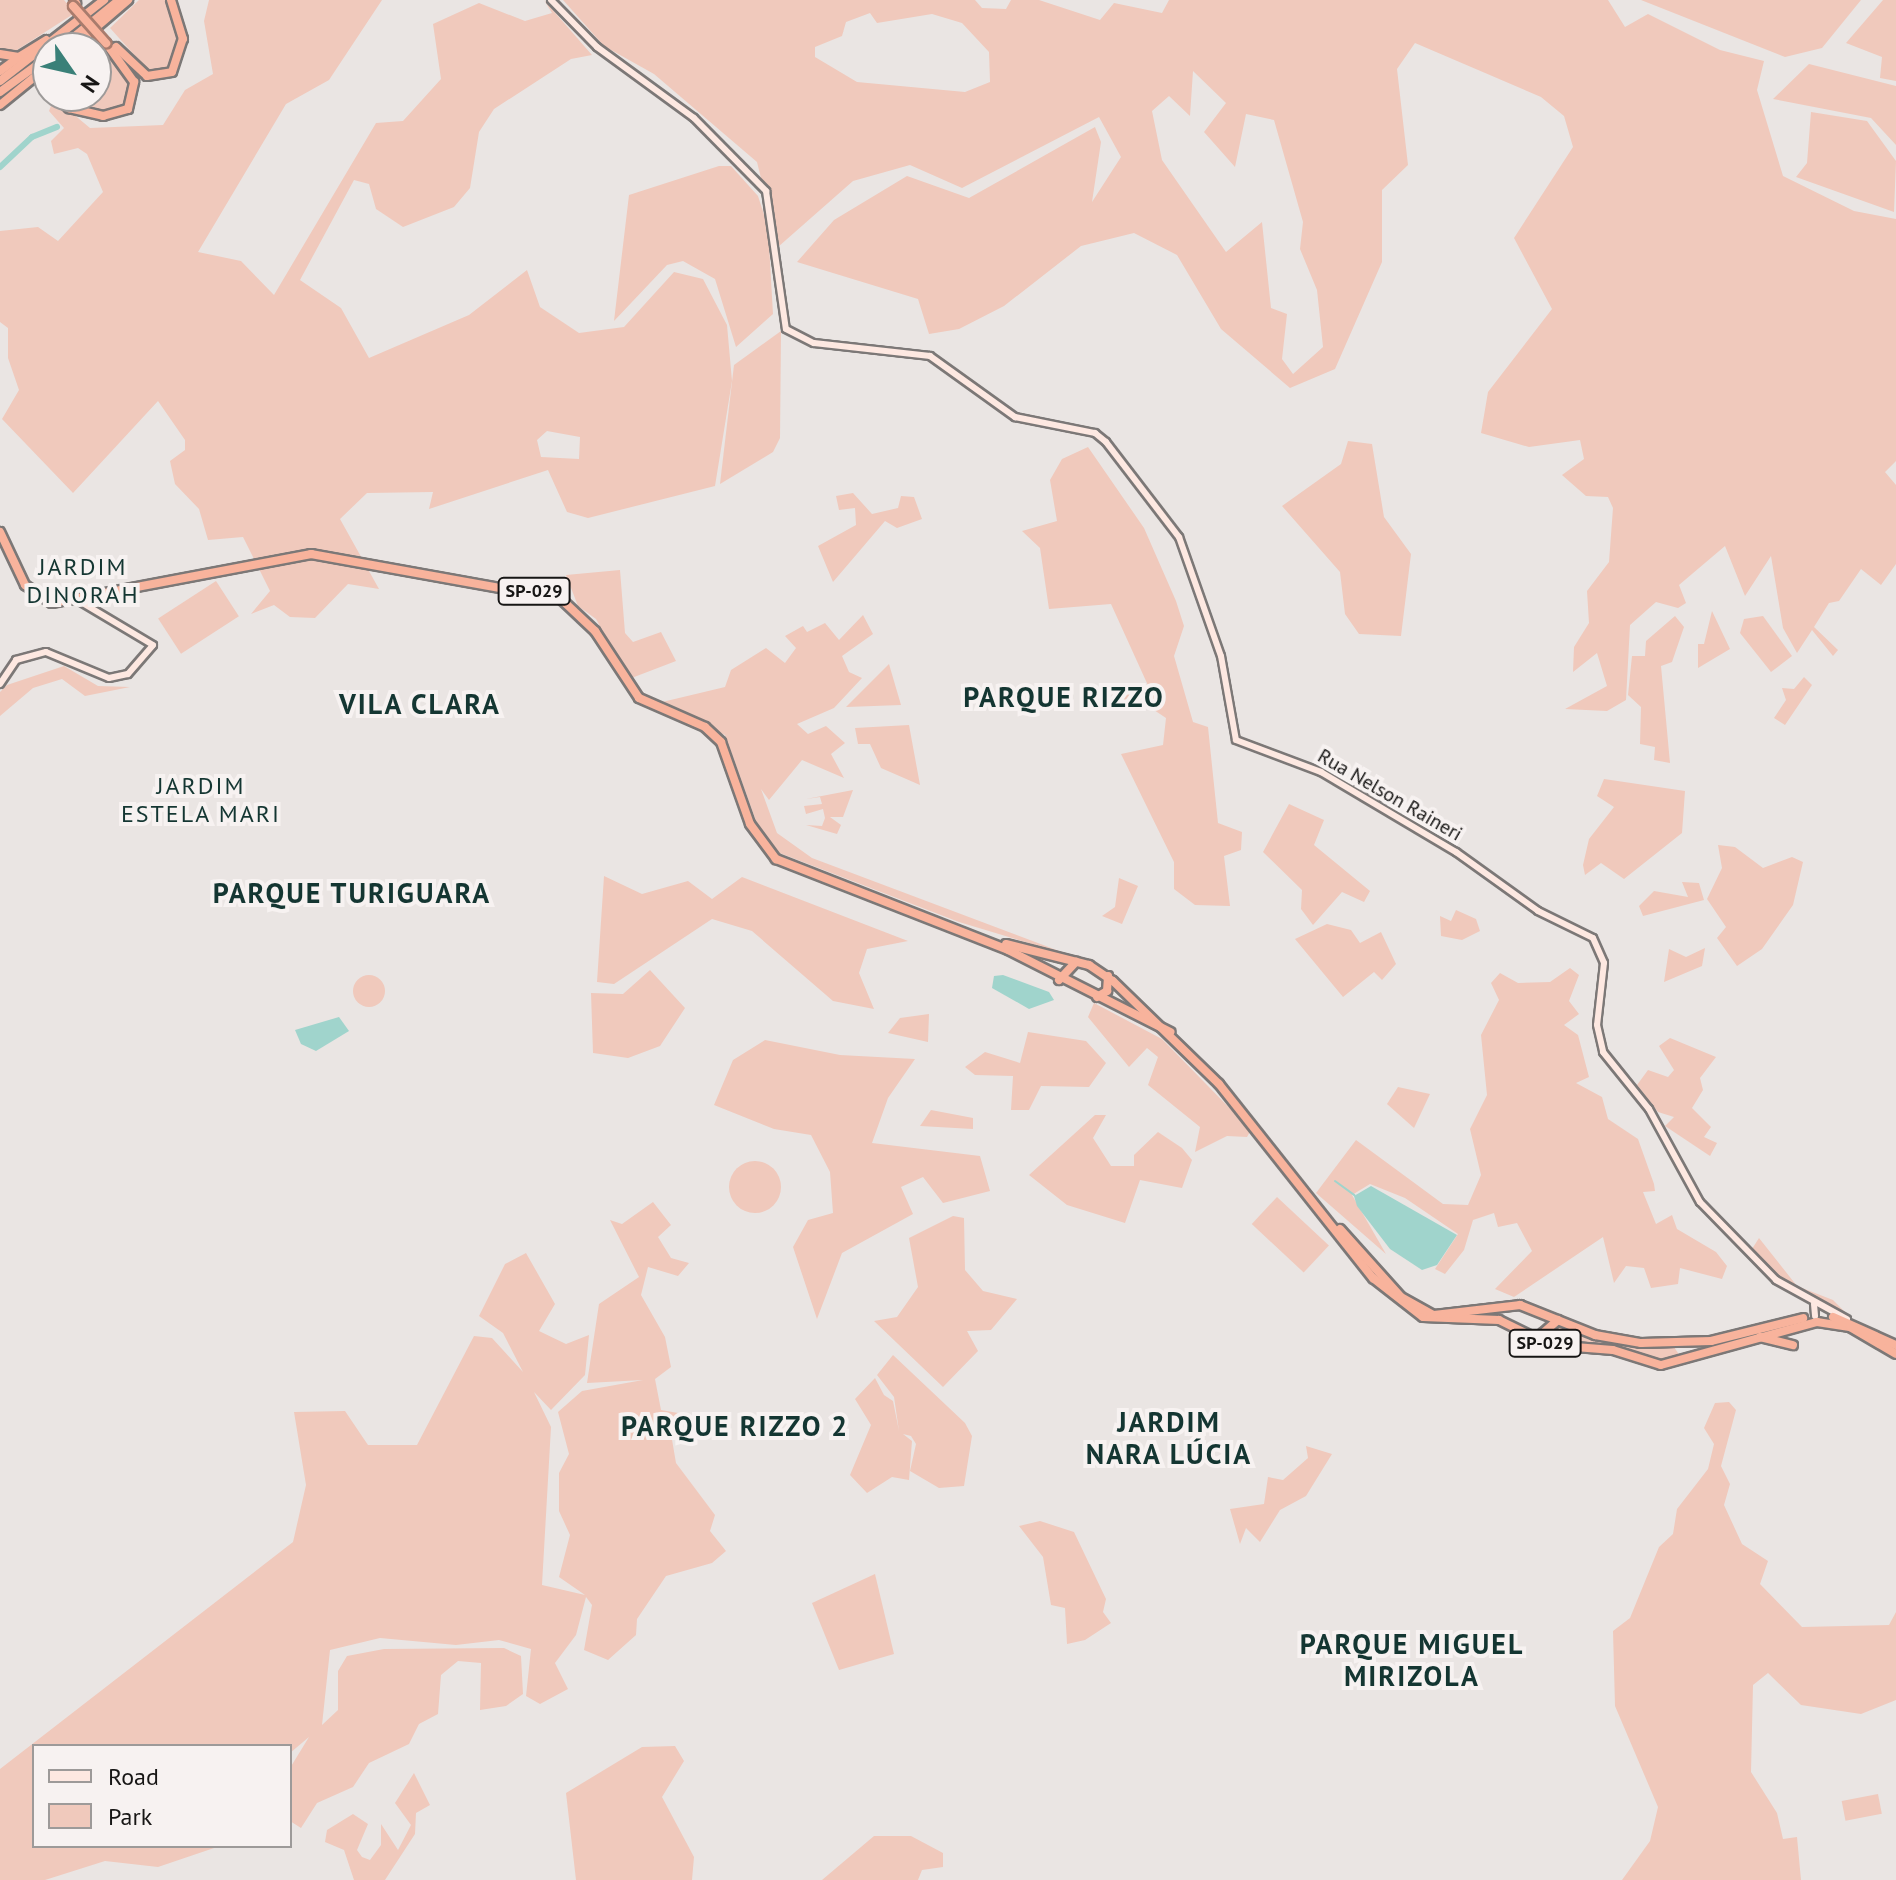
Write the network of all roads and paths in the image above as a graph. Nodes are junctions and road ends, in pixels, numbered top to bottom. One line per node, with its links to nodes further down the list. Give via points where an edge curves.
1 (98, 0): 7 (highway)
2 (104, 0): 7 (highway)
3 (171, 0): 12 (highway, via 183,38 172,72 147,76)
4 (551, 0): 39 (main road, Rua Nelson Raineri, via 597,47 694,118 766,191 786,329 814,343 930,356 1015,417 1095,433 1111,448 1179,537 1221,656 1236,740 1321,772 1456,852 1538,911 1593,938 1604,963 1597,1025 1610,1064 1649,1109 1704,1208 1776,1280)
5 (126, 1): 9 (highway); 10 (highway)
6 (73, 2): 11 (highway, bridge)
7 (88, 13): 8 (highway)
8 (63, 32)
9 (82, 32)
10 (90, 32)
11 (99, 32)
12 (112, 45)
13 (112, 49): 26 (highway, via 134,82 128,109 103,116)
14 (32, 50): 17 (highway)
15 (0, 54): 17 (highway)
16 (32, 56): 22 (highway)
17 (19, 57): 19 (highway)
18 (32, 69): 23 (highway)
19 (0, 71)
20 (32, 77): 24 (highway)
21 (32, 79): 25 (highway)
22 (0, 81)
23 (0, 92)
24 (0, 99)
25 (0, 105)
26 (86, 112)
27 (0, 532): 28 (highway, SP-029, via 32,593)
28 (81, 602): 29 (main road, via 153,645 128,674 109,678 46,652 16,660); 30 (highway, SP-029, via 311,554 561,599 595,631 639,698 705,727 721,742 750,824 776,859)
29 (0, 684)
30 (963, 931): 31 (highway, SP-029); 34 (highway, SP-029)
31 (1077, 961): 32 (highway); 33 (highway, SP-029)
32 (1064, 969): 34 (highway); 35 (highway)
33 (1108, 976): 36 (highway, via 1107,991); 37 (highway, SP-029)
34 (1059, 980): 35 (highway, SP-029)
35 (1077, 989): 36 (highway, SP-029)
36 (1096, 997): 37 (highway, SP-029)
37 (1170, 1032): 38 (highway, SP-029)
38 (1310, 1196): 41 (highway, SP-029, via 1390,1286 1424,1312 1454,1316 1507,1304); 46 (highway, SP-029, via 1373,1278 1409,1310 1433,1321 1499,1320)
39 (1814, 1304): 40 (main road); 42 (main road)
40 (1815, 1316): 42 (highway, SP-029); 44 (highway, SP-029)
41 (1559, 1320): 44 (highway, SP-029, via 1617,1340); 46 (highway, SP-029, via 1543,1333)
42 (1852, 1321): 47 (highway, SP-029)
43 (1759, 1337): 45 (highway); 47 (highway, SP-029, via 1832,1322); 48 (highway, SP-029)
44 (1676, 1342): 48 (highway)
45 (1793, 1345)
46 (1568, 1348): 48 (highway, SP-029, via 1613,1350 1661,1365)
47 (1896, 1351)
48 (1687, 1360)

